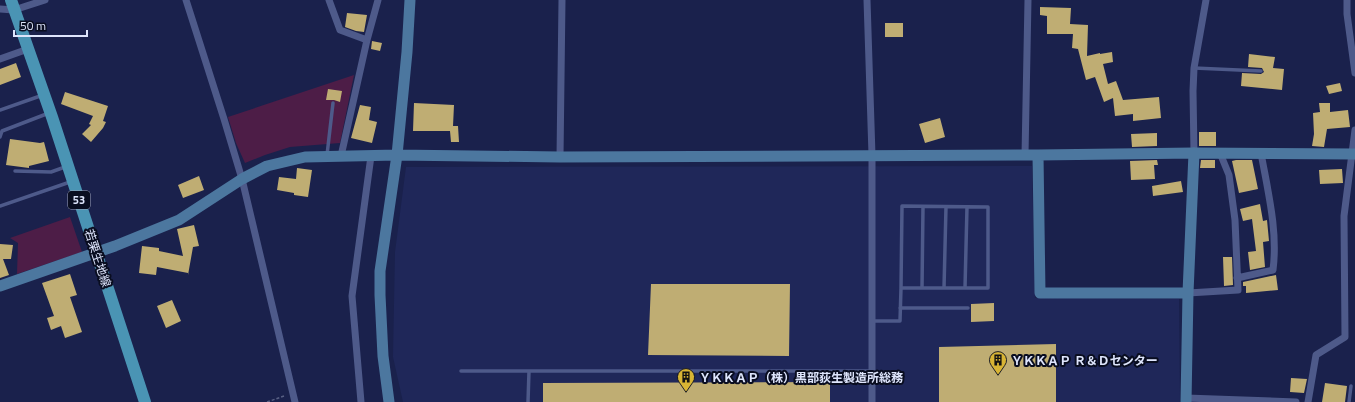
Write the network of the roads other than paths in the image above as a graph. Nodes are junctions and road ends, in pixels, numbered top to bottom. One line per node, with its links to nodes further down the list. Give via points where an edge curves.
1 (45, 0): 11 (street)
2 (186, 0): 39 (street)
3 (329, 0): 13 (street, via 340,30)
4 (378, 0): 13 (street)
5 (410, 0): 29 (street)
6 (562, 0): 36 (street)
7 (867, 0): 30 (street)
8 (1028, 0): 34 (street)
9 (1206, 0): 16 (street)
10 (1347, 0): 18 (street)
11 (12, 5): 12 (street); 14 (main road, 若栗生地線 / 53)
12 (0, 9)
13 (367, 40): 32 (street)
14 (28, 49): 15 (street); 19 (main road, 若栗生地線 / 53)
15 (0, 59)
16 (1194, 68): 17 (lane); 25 (street)
17 (1262, 71)
18 (1355, 72)
19 (44, 94): 21 (lane); 22 (main road, 若栗生地線 / 53)
20 (333, 103): 31 (lane)
21 (0, 110)
22 (50, 113): 24 (lane, via 2,131); 37 (main road, 若栗生地線 / 53)
23 (1355, 130): 28 (street)
24 (0, 137)
25 (1194, 153): 26 (street); 35 (street); 52 (street)
26 (1220, 153): 27 (street); 46 (street, via 1229,176 1236,220)
27 (1261, 153): 28 (street); 46 (street, via 1274,230 1273,270)
28 (1354, 154): 68 (street, via 1344,216 1345,337 1316,355)
29 (397, 155): 33 (street); 36 (street); 64 (street, via 380,271 383,356)
30 (872, 155): 34 (street); 36 (street); 55 (street)
31 (327, 156): 32 (street); 39 (street, via 305,157 267,166)
32 (341, 156): 33 (street)
33 (371, 156): 63 (street, via 352,296)
34 (1025, 156): 35 (street)
35 (1038, 156): 52 (street, via 1040,293)
36 (560, 157)
37 (68, 166): 38 (lane, via 51,172); 40 (main road, 若栗生地線 / 53)
38 (16, 171)
39 (242, 179): 45 (street, via 179,220); 62 (street)
40 (73, 181): 41 (lane); 45 (main road, 若栗生地線 / 53)
41 (0, 206)
42 (923, 207): 43 (lane); 48 (lane, via 902,206); 49 (lane)
43 (946, 207): 44 (lane); 50 (lane)
44 (967, 207): 51 (lane); 51 (lane, via 988,207 988,288)
45 (96, 253): 47 (street); 61 (main road, 若栗生地線 / 53)
46 (1238, 278): 52 (street, via 1238,290)
47 (0, 286)
48 (900, 288): 49 (lane); 53 (lane)
49 (922, 288): 50 (lane)
50 (944, 288): 51 (lane)
51 (966, 288)
52 (1188, 292): 60 (street)
53 (900, 308): 54 (lane); 55 (lane, via 900,320)
54 (968, 308)
55 (872, 322): 58 (street)
56 (462, 371): 57 (lane)
57 (529, 371): 58 (lane); 65 (lane)
58 (872, 371): 66 (street)
59 (1351, 386): 69 (lane)
60 (1186, 400): 67 (street)
61 (145, 402)
62 (295, 402)
63 (361, 402)
64 (389, 402)
65 (528, 402)
66 (872, 402)
67 (1296, 402)
68 (1308, 402)
69 (1349, 402)

